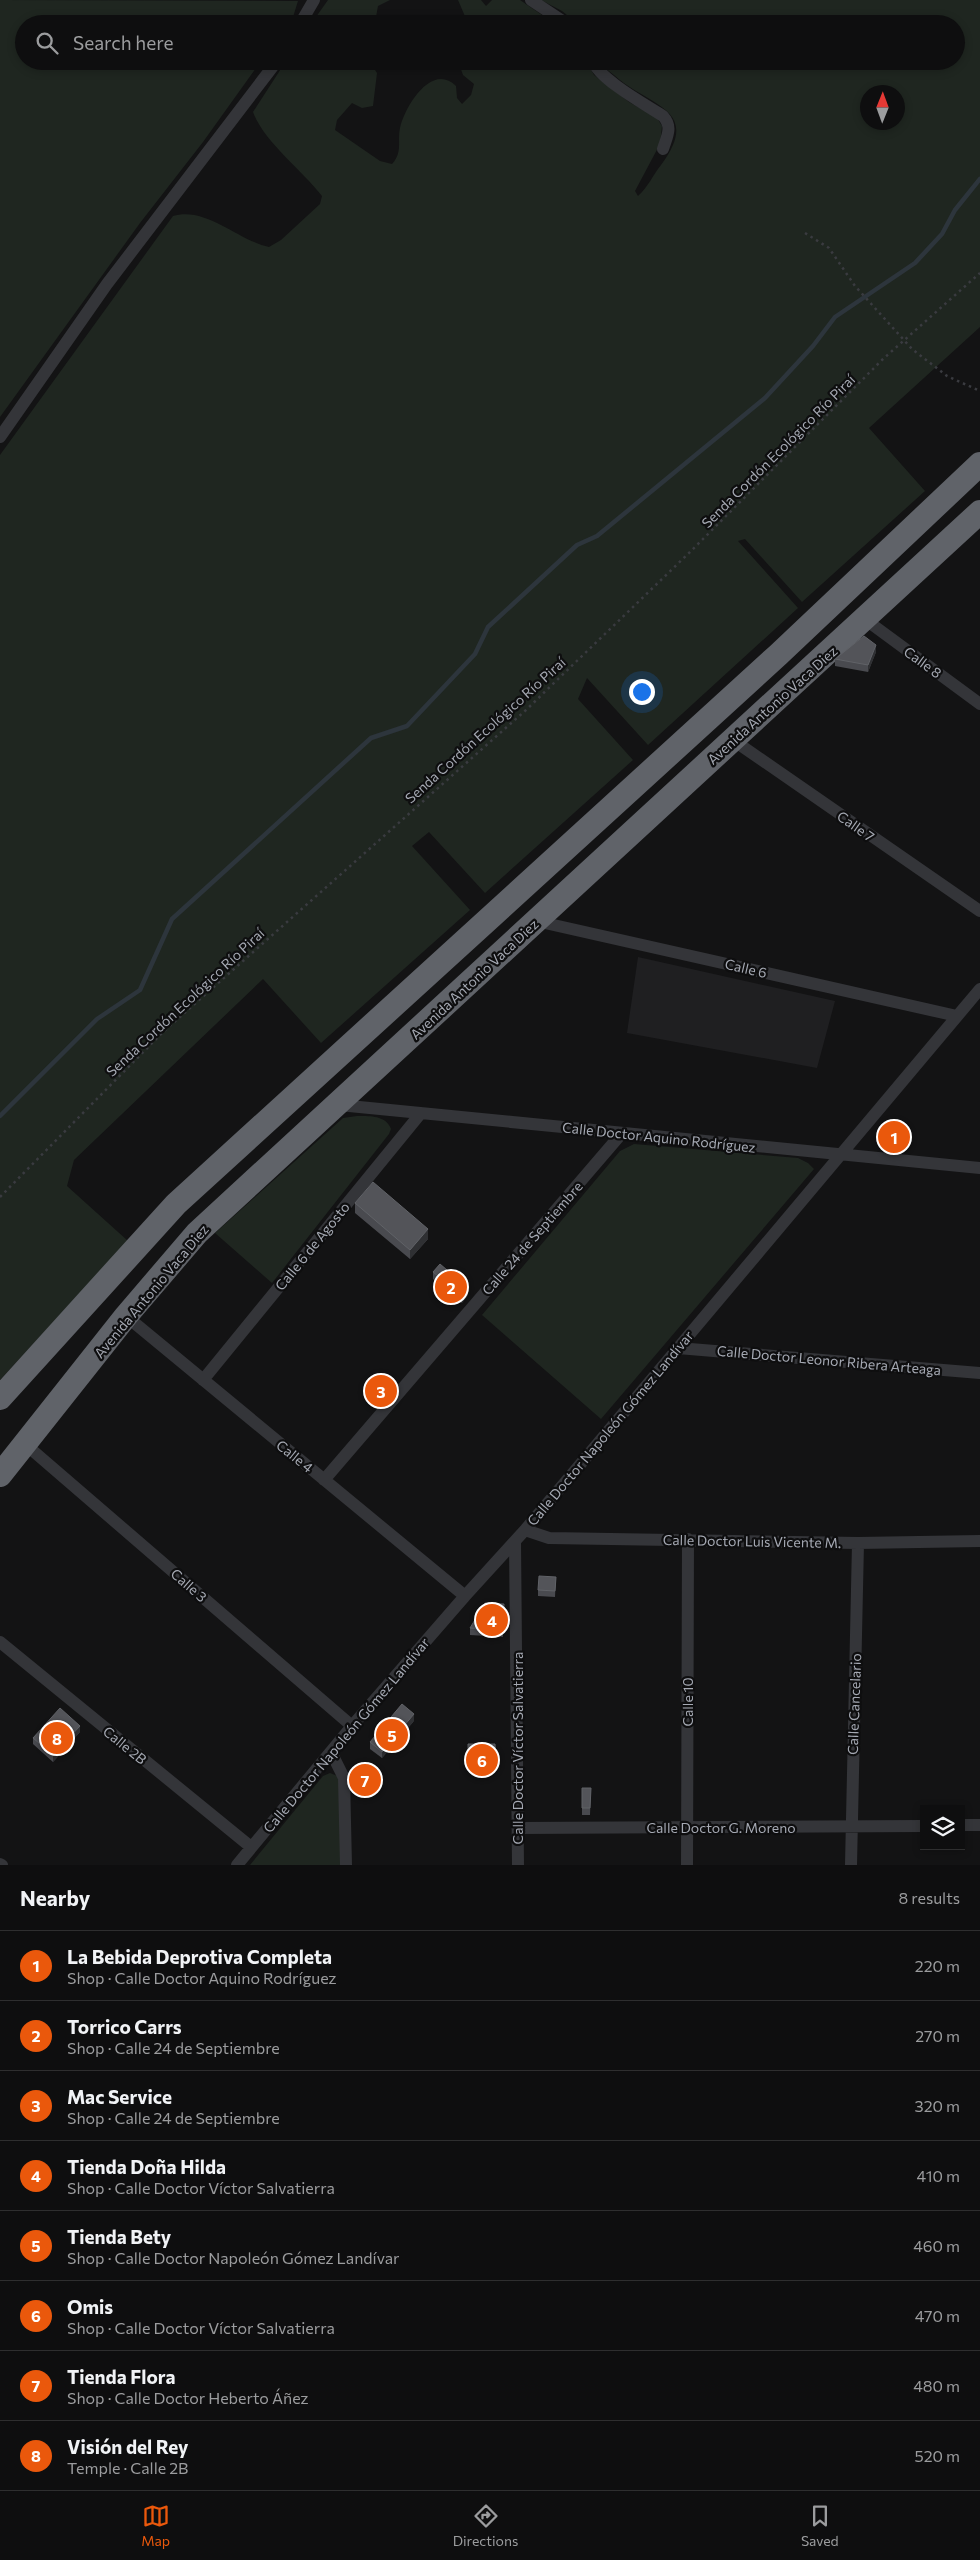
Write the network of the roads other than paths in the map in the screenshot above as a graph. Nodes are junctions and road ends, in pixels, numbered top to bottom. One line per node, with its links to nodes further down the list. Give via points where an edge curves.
1 (314, 0): 3 (street)
2 (531, 0): 4 (street)
3 (305, 15)
4 (554, 15)
5 (270, 70): 8 (street, via 107,284)
6 (599, 70): 7 (street, via 668,122 670,127)
7 (663, 149)
8 (0, 437)
9 (980, 464): 12 (highway)
10 (980, 512): 11 (highway, Avenida Antonio Vaca Diez)
11 (866, 620): 13 (street, Calle 8); 14 (highway, Avenida Antonio Vaca Diez)
12 (778, 655): 14 (highway, via 772,670 720,720 720,729); 28 (highway, via 176,1204)
13 (980, 704)
14 (733, 740): 15 (street, Calle 7); 16 (highway, Avenida Antonio Vaca Diez)
15 (980, 911)
16 (536, 921): 18 (street, Calle 6); 19 (highway, Avenida Antonio Vaca Diez)
17 (980, 989): 18 (street, Calle Doctor Napoleón Gómez Landívar)
18 (957, 1016): 22 (street, Calle Doctor Napoleón Gómez Landívar)
19 (339, 1104): 20 (street, Calle Doctor Aquino Rodríguez); 24 (highway, Avenida Antonio Vaca Diez, via 197,1233)
20 (421, 1113): 21 (street, Calle Doctor Aquino Rodríguez); 27 (street, Calle 6 de Agosto)
21 (622, 1133): 22 (street, Calle Doctor Aquino Rodríguez); 31 (street, Calle 24 de Septiembre)
22 (838, 1155): 23 (street, Calle Doctor Aquino Rodríguez); 25 (street, Calle Doctor Napoleón Gómez Landívar)
23 (980, 1168)
24 (126, 1316): 27 (street, Calle 4); 29 (highway, Avenida Antonio Vaca Diez)
25 (678, 1348): 26 (street, Calle Doctor Leonor Ribera Arteaga); 32 (street, Calle Doctor Napoleón Gómez Landívar)
26 (980, 1373)
27 (203, 1380): 31 (street, Calle 4)
28 (0, 1398)
29 (25, 1444): 30 (highway, Avenida Antonio Vaca Diez); 39 (street, Calle 3)
30 (0, 1475)
31 (324, 1480): 37 (street, Calle 4)
32 (525, 1530): 33 (street, Calle Doctor Luis Vicente M., via 549,1538); 34 (street, Calle Doctor Napoleón Gómez Landívar)
33 (688, 1539): 36 (street, Calle Doctor Luis Vicente M.); 44 (street, Calle 10)
34 (515, 1541): 37 (street, Calle Doctor Napoleón Gómez Landívar); 46 (street, Calle Doctor Víctor Salvatierra)
35 (980, 1541): 36 (street, Calle Doctor Luis Vicente M.)
36 (858, 1543): 45 (street, Calle Cancelario)
37 (465, 1596): 39 (street, Calle Doctor Napoleón Gómez Landívar)
38 (0, 1642): 47 (street, Calle 2B)
39 (352, 1726): 40 (street, Calle Doctor Napoleón Gómez Landívar)
40 (331, 1752): 47 (street, Calle Doctor Napoleón Gómez Landívar); 49 (street, via 344,1778)
41 (965, 1825): 42 (street)
42 (980, 1825)
43 (920, 1826): 45 (street, Calle Doctor G. Moreno)
44 (686, 1827): 45 (street, Calle Doctor G. Moreno); 46 (street, Calle Doctor G. Moreno); 51 (street, Calle 10)
45 (850, 1827): 52 (street, Calle Cancelario)
46 (518, 1828): 50 (street, Calle Doctor Víctor Salvatierra)
47 (251, 1847): 48 (street, Calle Doctor Napoleón Gómez Landívar)
48 (237, 1865)
49 (346, 1865)
50 (518, 1865)
51 (687, 1865)
52 (851, 1865)

